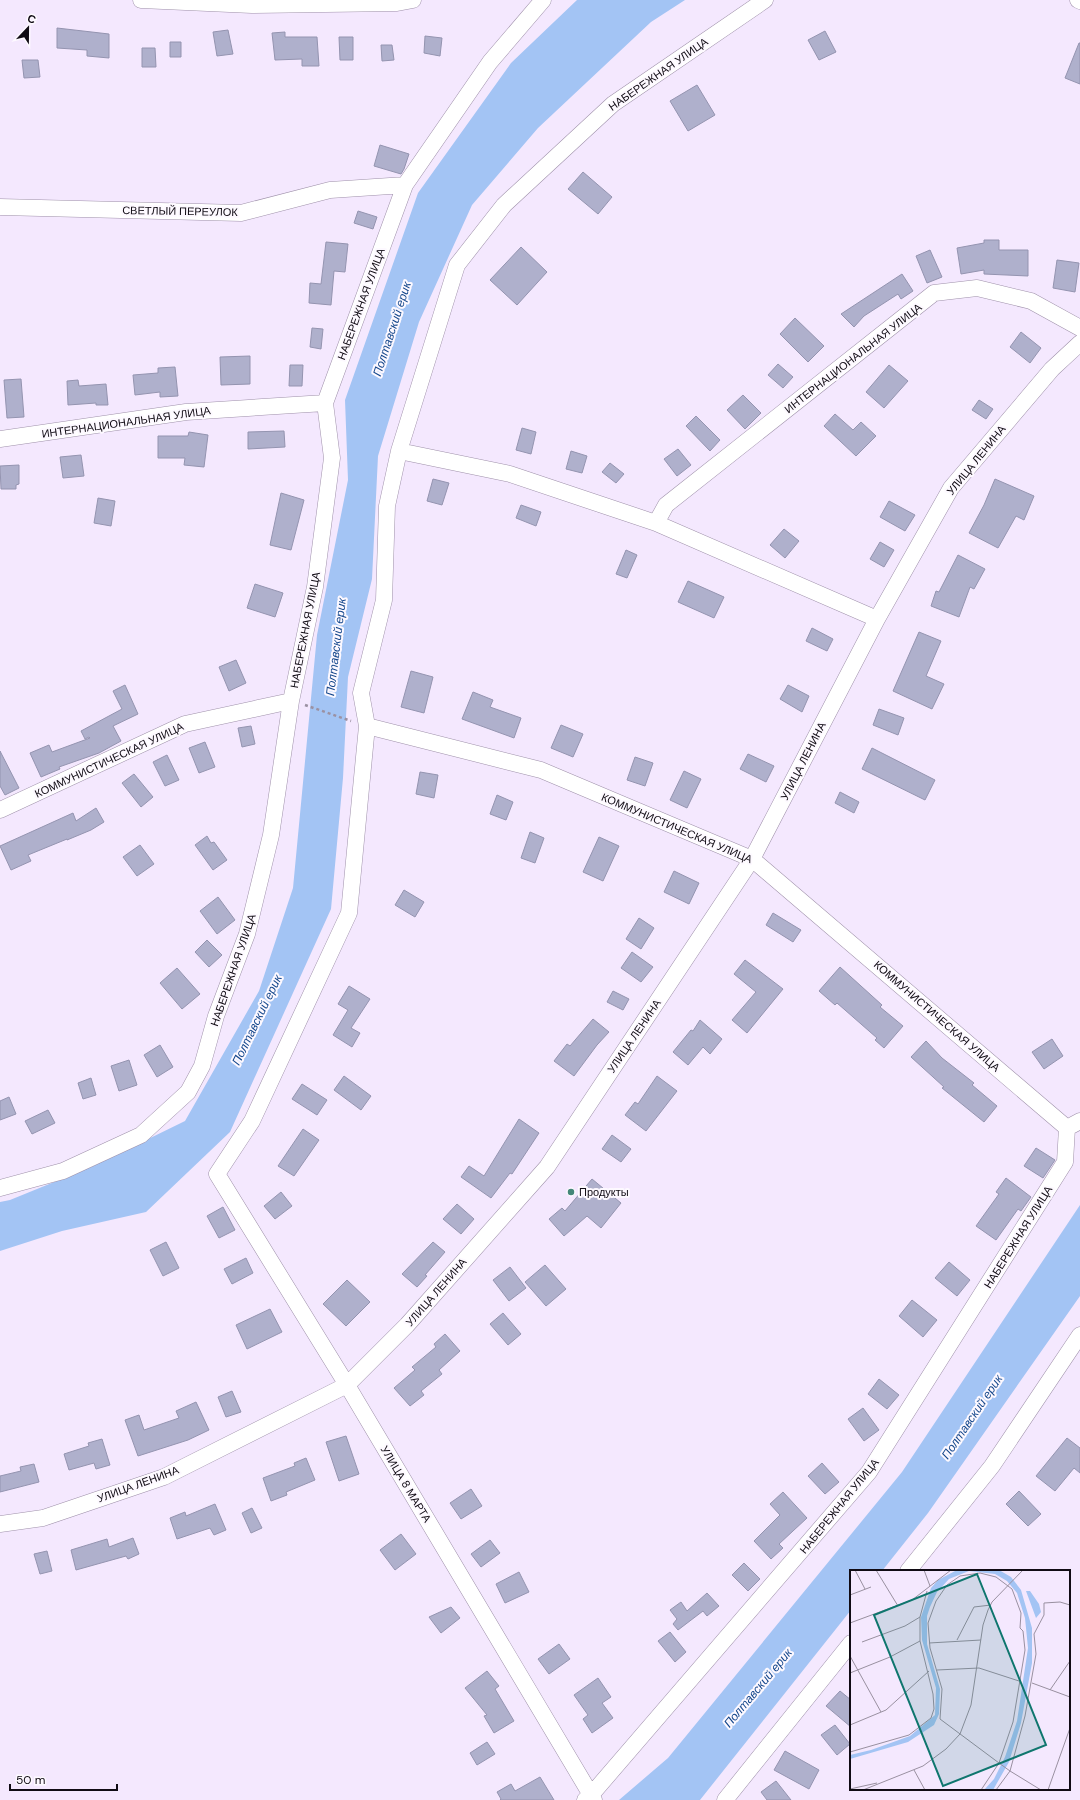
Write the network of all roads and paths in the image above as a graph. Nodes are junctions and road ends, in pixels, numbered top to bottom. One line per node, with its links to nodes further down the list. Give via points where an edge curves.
1 (141, 0): 5 (street)
2 (413, 0): 5 (street, via 397,3)
3 (543, 0): 6 (street, НАБЕРЕЖНАЯ УЛИЦА, via 490,62)
4 (765, 0): 12 (street, НАБЕРЕЖНАЯ УЛИЦА, via 613,104 504,205 457,265)
5 (251, 3)
6 (405, 185): 7 (street, СВЕТЛЫЙ ПЕРЕУЛОК, via 330,190 241,213); 10 (street, НАБЕРЕЖНАЯ УЛИЦА)
7 (0, 206)
8 (1080, 328): 13 (street, ИНТЕРНАЦИОНАЛЬНАЯ УЛИЦА, via 1030,302 977,288 934,293 666,505)
9 (1080, 343): 14 (street, УЛИЦА ЛЕНИНА, via 1052,369 951,488)
10 (325, 404): 11 (street, ИНТЕРНАЦИОНАЛЬНАЯ УЛИЦА, via 186,412); 15 (street, НАБЕРЕЖНАЯ УЛИЦА, via 332,458 315,587)
11 (0, 439)
12 (399, 451): 13 (street, via 510,474); 16 (street, НАБЕРЕЖНАЯ УЛИЦА, via 387,506 384,600 361,693)
13 (656, 523): 14 (street)
14 (877, 619): 18 (street, УЛИЦА ЛЕНИНА)
15 (291, 701): 16 (path); 17 (street, КОММУНИСТИЧЕСКАЯ УЛИЦА, via 185,724); 21 (street, НАБЕРЕЖНАЯ УЛИЦА, via 271,835 247,934 216,1016 202,1066 188,1092 141,1135 63,1171)
16 (367, 726): 18 (street, КОММУНИСТИЧЕСКАЯ УЛИЦА, via 541,770); 20 (street, НАБЕРЕЖНАЯ УЛИЦА, via 349,913 252,1121)
17 (0, 810)
18 (752, 859): 19 (street, КОММУНИСТИЧЕСКАЯ УЛИЦА); 23 (street, УЛИЦА ЛЕНИНА, via 546,1167 407,1325)
19 (1074, 1124): 27 (street, НАБЕРЕЖНАЯ УЛИЦА, via 1065,1162 869,1472)
20 (217, 1174): 23 (street, УЛИЦА 8 МАРТА)
21 (0, 1188)
22 (1080, 1336): 25 (street, via 992,1466)
23 (347, 1385): 24 (street, УЛИЦА ЛЕНИНА, via 164,1477 42,1518); 27 (street, УЛИЦА 8 МАРТА)
24 (0, 1524)
25 (909, 1570)
26 (850, 1644): 28 (street)
27 (590, 1798)
28 (726, 1800)

